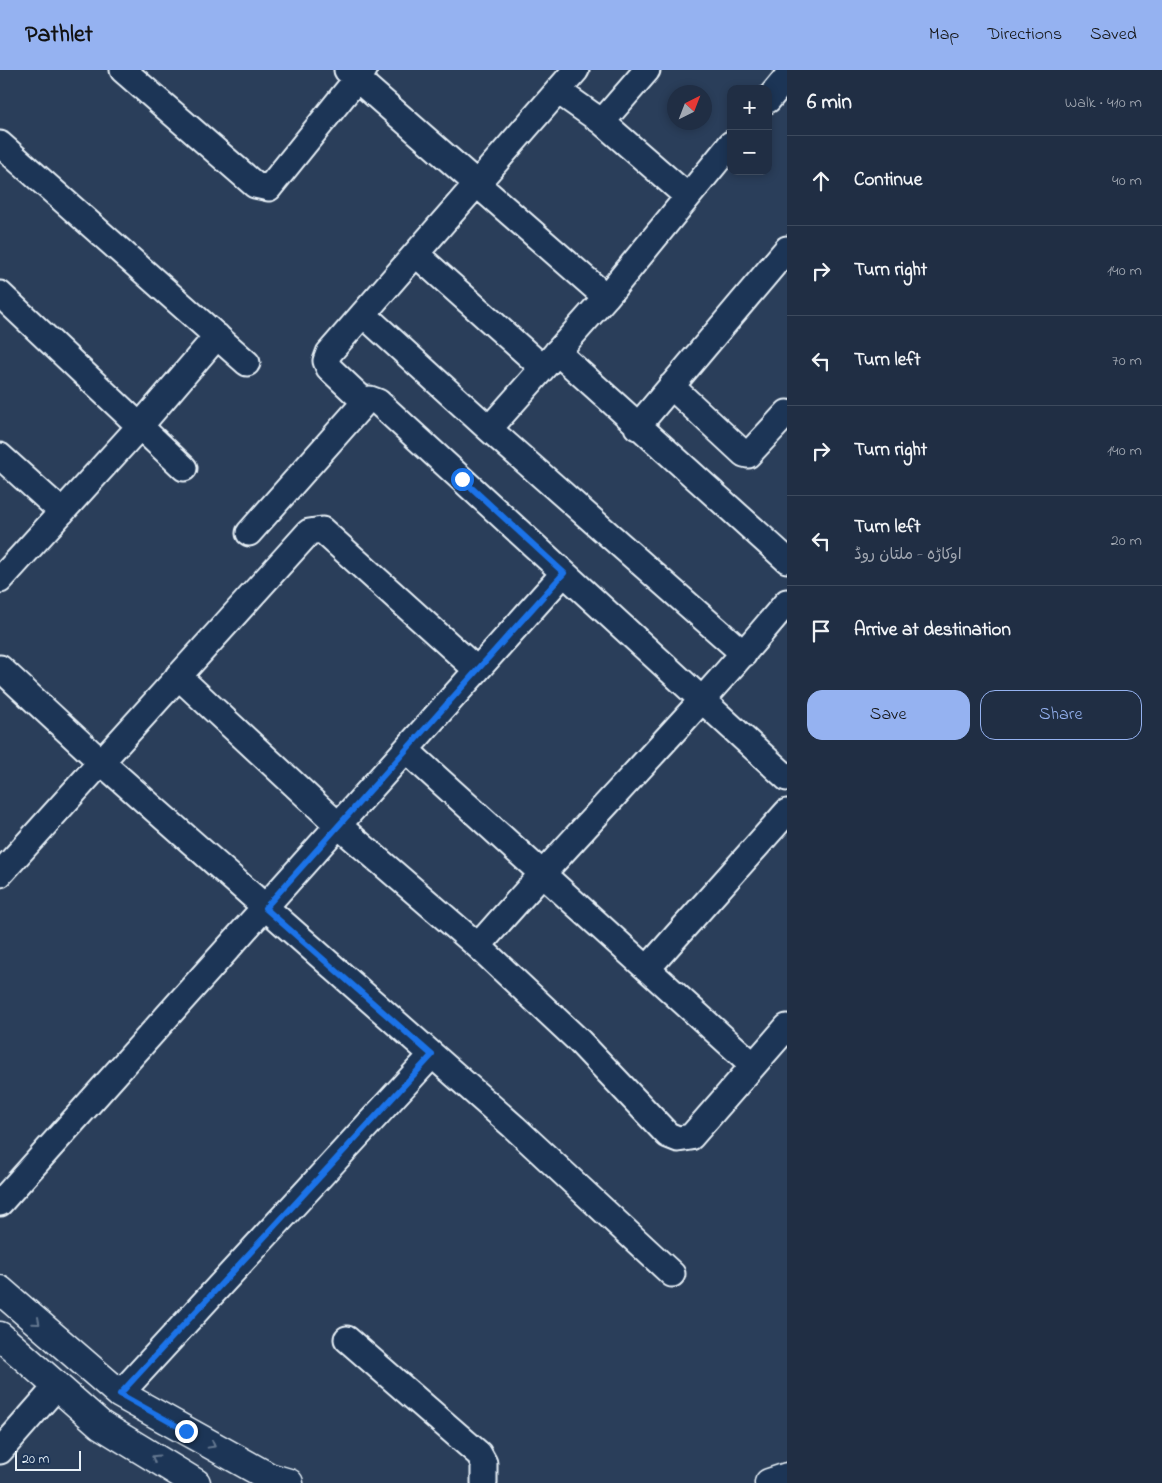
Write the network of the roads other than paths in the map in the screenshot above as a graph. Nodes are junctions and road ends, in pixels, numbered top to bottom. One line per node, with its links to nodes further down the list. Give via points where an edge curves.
1 (123, 70): 4 (street, via 255,185 269,188)
2 (576, 70): 6 (street)
3 (647, 70): 8 (street)
4 (356, 72): 11 (street)
5 (787, 77): 7 (street)
6 (558, 91): 8 (street); 11 (street)
7 (772, 95)
8 (602, 122): 12 (street)
9 (0, 144): 18 (street)
10 (727, 149): 12 (street)
11 (478, 184): 14 (street); 16 (street)
12 (687, 196): 16 (street)
13 (787, 249): 21 (street)
14 (416, 254): 17 (street); 19 (street)
15 (0, 294): 24 (street)
16 (606, 297): 19 (street)
17 (363, 314): 22 (street, via 329,353 326,361 329,368); 26 (street)
18 (217, 336): 20 (street); 24 (street)
19 (550, 360): 25 (street); 26 (street)
20 (247, 363)
21 (671, 386): 23 (street, via 748,455); 25 (street)
22 (365, 402): 30 (street); 32 (street, via 370,399 378,402)
23 (787, 413)
24 (140, 426): 28 (street); 29 (street)
25 (637, 427): 31 (street)
26 (490, 429): 35 (street)
27 (0, 456): 29 (street)
28 (184, 468)
29 (62, 512): 33 (street)
30 (249, 534)
31 (787, 560)
32 (564, 573): 37 (street); 39 (street)
33 (0, 580)
34 (787, 602): 35 (street)
35 (744, 654): 39 (street)
36 (0, 668): 41 (street)
37 (478, 670): 38 (street, via 322,530 314,530); 40 (street)
38 (178, 676): 41 (street); 44 (street)
39 (700, 700): 42 (street); 45 (street)
40 (406, 750): 44 (street); 45 (street)
41 (102, 762): 46 (street); 47 (street)
42 (787, 778)
43 (787, 812): 49 (street)
44 (339, 826): 47 (street); 48 (street)
45 (541, 873): 48 (street); 49 (street)
46 (0, 874)
47 (265, 908): 51 (street); 53 (street)
48 (478, 946): 52 (street, via 579,1041 668,1135 678,1139 691,1137)
49 (647, 969): 52 (street)
50 (787, 1027): 52 (street)
51 (432, 1055): 54 (street); 59 (street)
52 (753, 1065)
53 (0, 1203)
54 (672, 1274)
55 (0, 1290): 59 (main road, one-way to 59)
56 (0, 1336): 58 (main road)
57 (348, 1339): 64 (street, via 479,1454 484,1463)
58 (57, 1386): 60 (street); 62 (main road, one-way to 58, via 102,1425)
59 (120, 1394): 63 (main road, one-way to 63, via 269,1477)
60 (0, 1451)
61 (787, 1477): 65 (main road)
62 (196, 1483)
63 (290, 1483)
64 (484, 1483)
65 (769, 1483)

